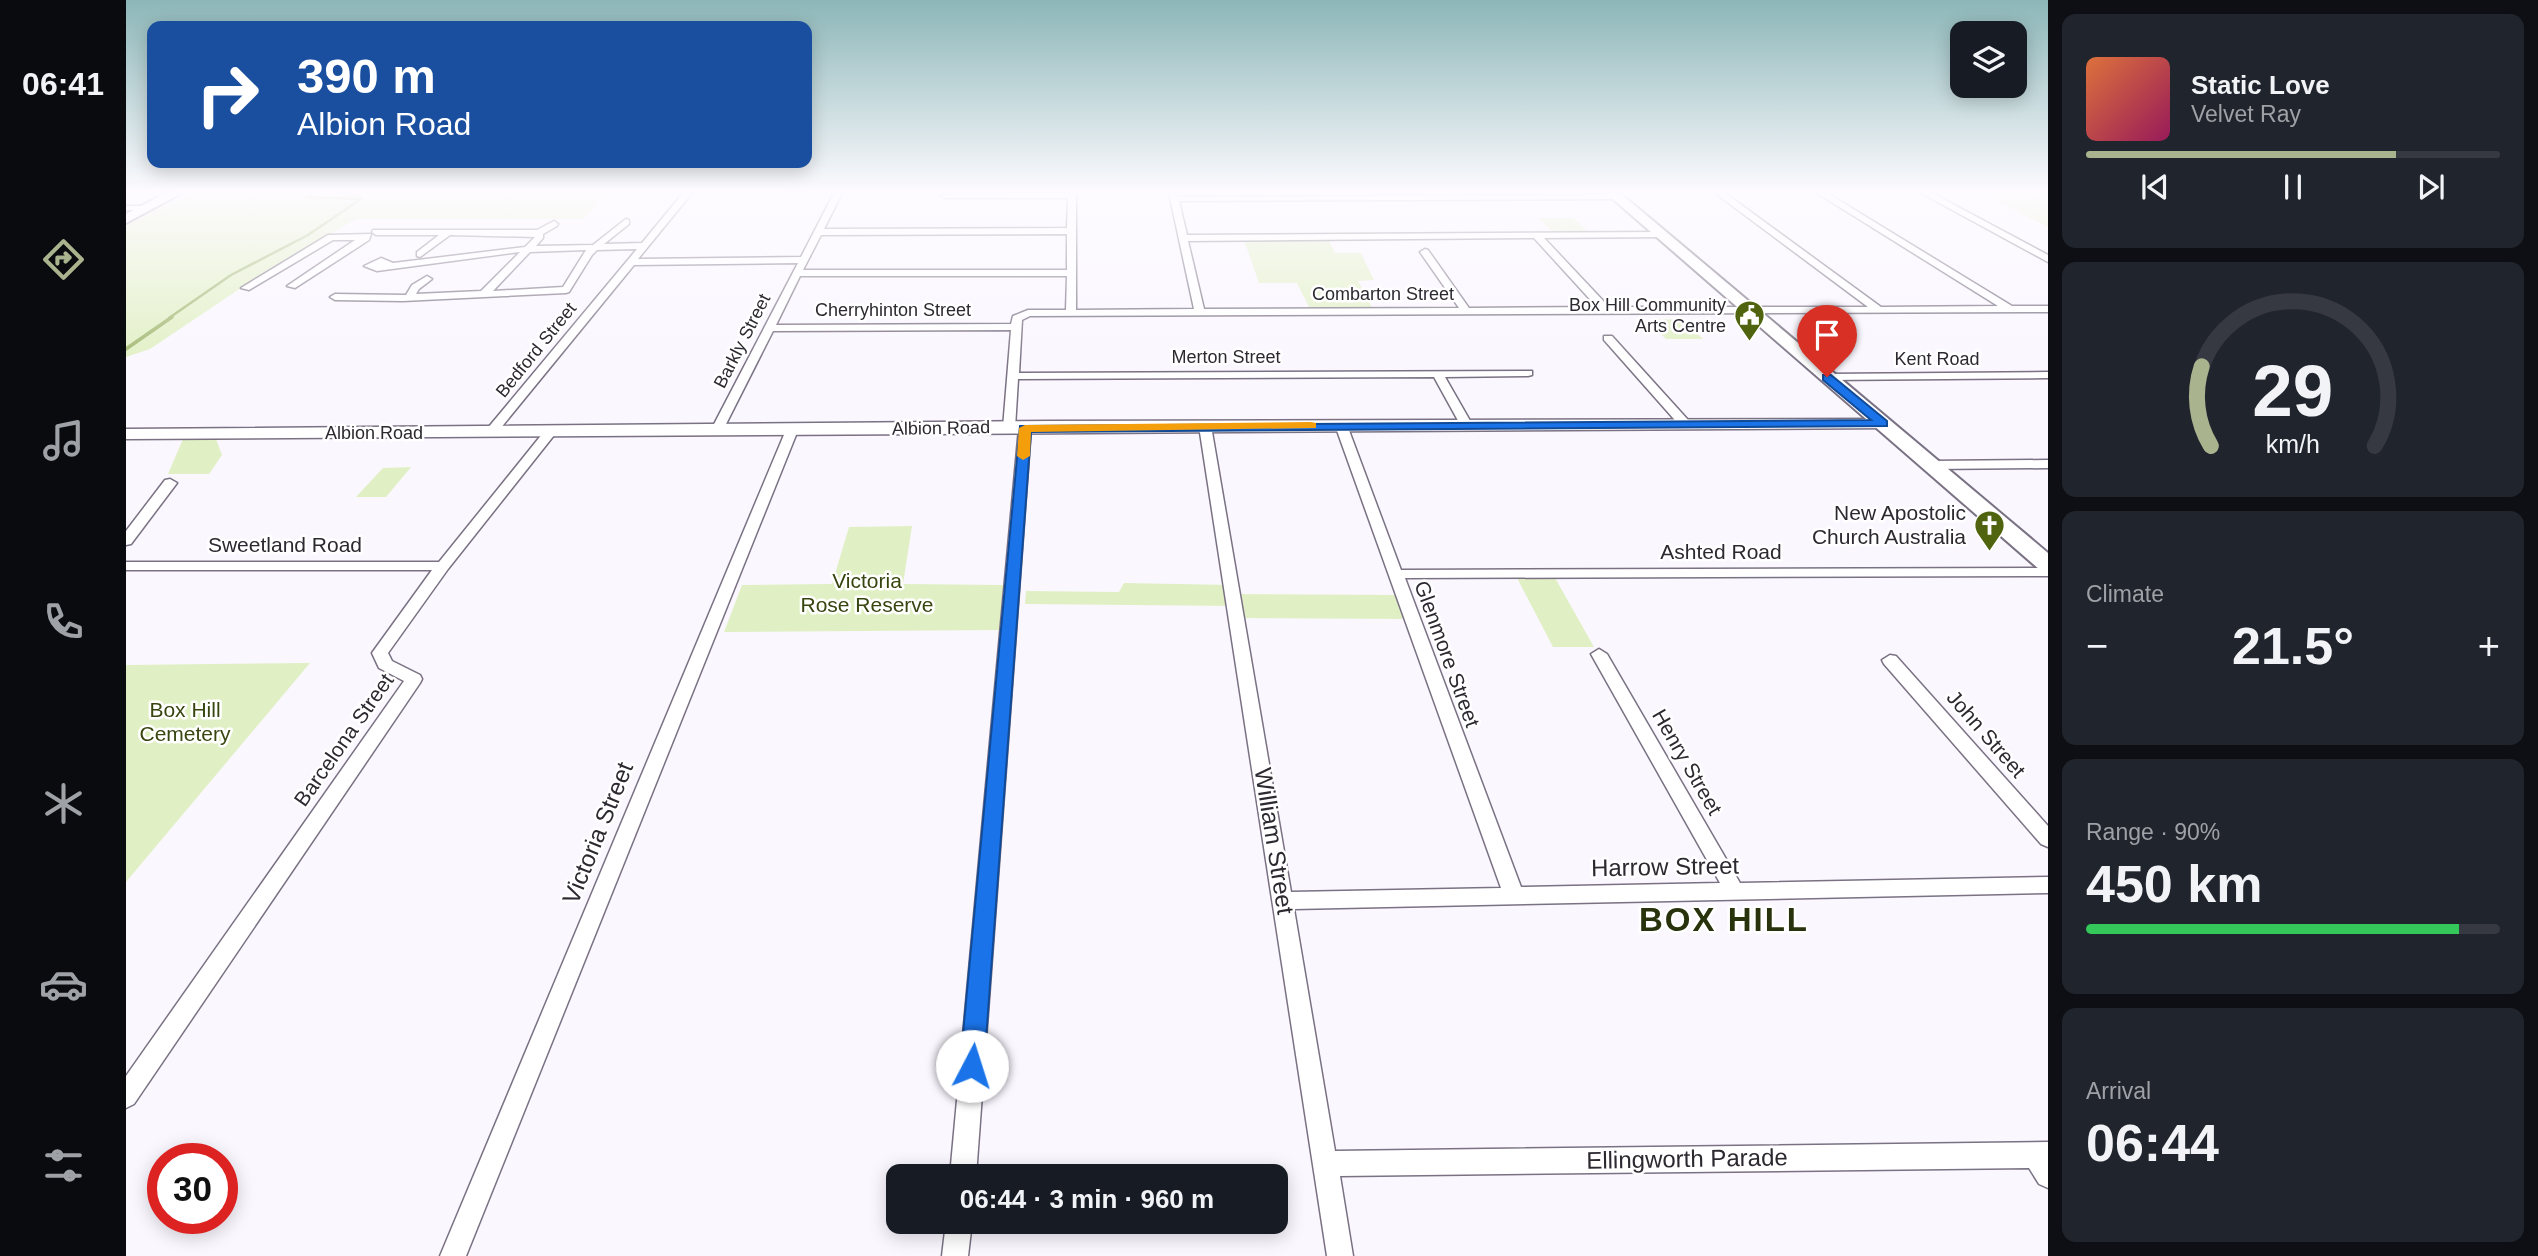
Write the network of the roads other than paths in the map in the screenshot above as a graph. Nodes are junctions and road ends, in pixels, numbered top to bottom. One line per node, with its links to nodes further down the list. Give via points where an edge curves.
1 (307, 252): 26 (street)
2 (346, 252): 18 (street)
3 (423, 252): 17 (street)
4 (503, 252): 18 (street, via 374,268 369,266 372,263)
5 (525, 252): 27 (street)
6 (590, 252): 27 (street, via 566,290)
7 (640, 252): 21 (street, Bedford Street)
8 (807, 252): 19 (street, Barkly Street)
9 (1072, 252): 23 (street)
10 (1186, 252): 36 (street)
11 (1552, 252): 33 (street)
12 (1680, 252): 34 (main road)
13 (1799, 252): 35 (street)
14 (1916, 252): 30 (street)
15 (2033, 252): 20 (street)
16 (1426, 253): 32 (street)
17 (420, 254)
18 (337, 258): 25 (street)
19 (803, 260): 21 (street); 22 (street, Barkly Street)
20 (2048, 260)
21 (632, 262): 55 (street, Bedford Street)
22 (796, 273): 23 (street); 39 (street, Barkly Street)
23 (1071, 273): 37 (street)
24 (427, 279): 29 (street)
25 (292, 286)
26 (246, 288)
27 (485, 293): 29 (street)
28 (335, 297): 29 (street)
29 (410, 297)
30 (2009, 309): 31 (street, Combarton Street); 35 (street, Combarton Street)
31 (2048, 309)
32 (1466, 310): 33 (street, Combarton Street); 36 (street, Combarton Street)
33 (1606, 310): 34 (street, Combarton Street)
34 (1749, 310): 35 (street, Combarton Street); 45 (main road)
35 (1878, 310)
36 (1200, 312): 37 (street, Combarton Street)
37 (1071, 313): 38 (street, Combarton Street)
38 (1018, 321): 39 (street, Cherryhinton Street); 44 (street)
39 (769, 328): 52 (street, Barkly Street)
40 (1608, 338): 46 (street)
41 (1437, 373): 42 (street, Merton Street); 44 (street, Merton Street); 50 (street)
42 (1528, 373)
43 (2048, 375): 45 (street, Kent Road)
44 (1014, 376): 51 (street)
45 (1827, 377): 47 (main road)
46 (1685, 424): 47 (street, Albion Road); 50 (street, Albion Road)
47 (1883, 424): 58 (main road)
48 (1341, 425): 49 (street, Albion Road); 50 (street, Albion Road); 65 (street, Glenmore Street)
49 (1205, 426): 51 (street, Albion Road); 72 (street, William Street)
50 (1467, 426)
51 (1017, 428): 53 (street, Albion Road); 75 (street)
52 (717, 430): 53 (street, Albion Road); 54 (street, Albion Road)
53 (792, 430): 78 (street, Victoria Street)
54 (551, 431): 55 (street, Albion Road); 63 (street, Barcelona Street)
55 (491, 432): 56 (street, Albion Road)
56 (126, 434)
57 (2048, 464): 58 (street)
58 (1931, 465): 61 (main road)
59 (170, 483): 60 (street)
60 (126, 541)
61 (2048, 565)
62 (126, 566): 63 (street, Sweetland Road)
63 (443, 566): 73 (street, Barcelona Street, via 380,653 385,664 414,679)
64 (2048, 572): 65 (street, Ashted Road)
65 (1395, 574): 71 (street, Glenmore Street)
66 (1599, 654): 70 (street, Henry Street)
67 (1890, 660): 68 (street, John Street)
68 (2048, 839)
69 (2048, 885): 70 (street, Harrow Street)
70 (1735, 892): 71 (street, Harrow Street)
71 (1514, 896): 72 (street, Harrow Street)
72 (1284, 901): 76 (street, William Street)
73 (126, 1096)
74 (2044, 1162): 76 (street, Ellingworth Parade)
75 (964, 1164)
76 (1325, 1164): 80 (street, William Street)
77 (958, 1234): 79 (street)
78 (453, 1256)
79 (955, 1256)
80 (1339, 1256)

